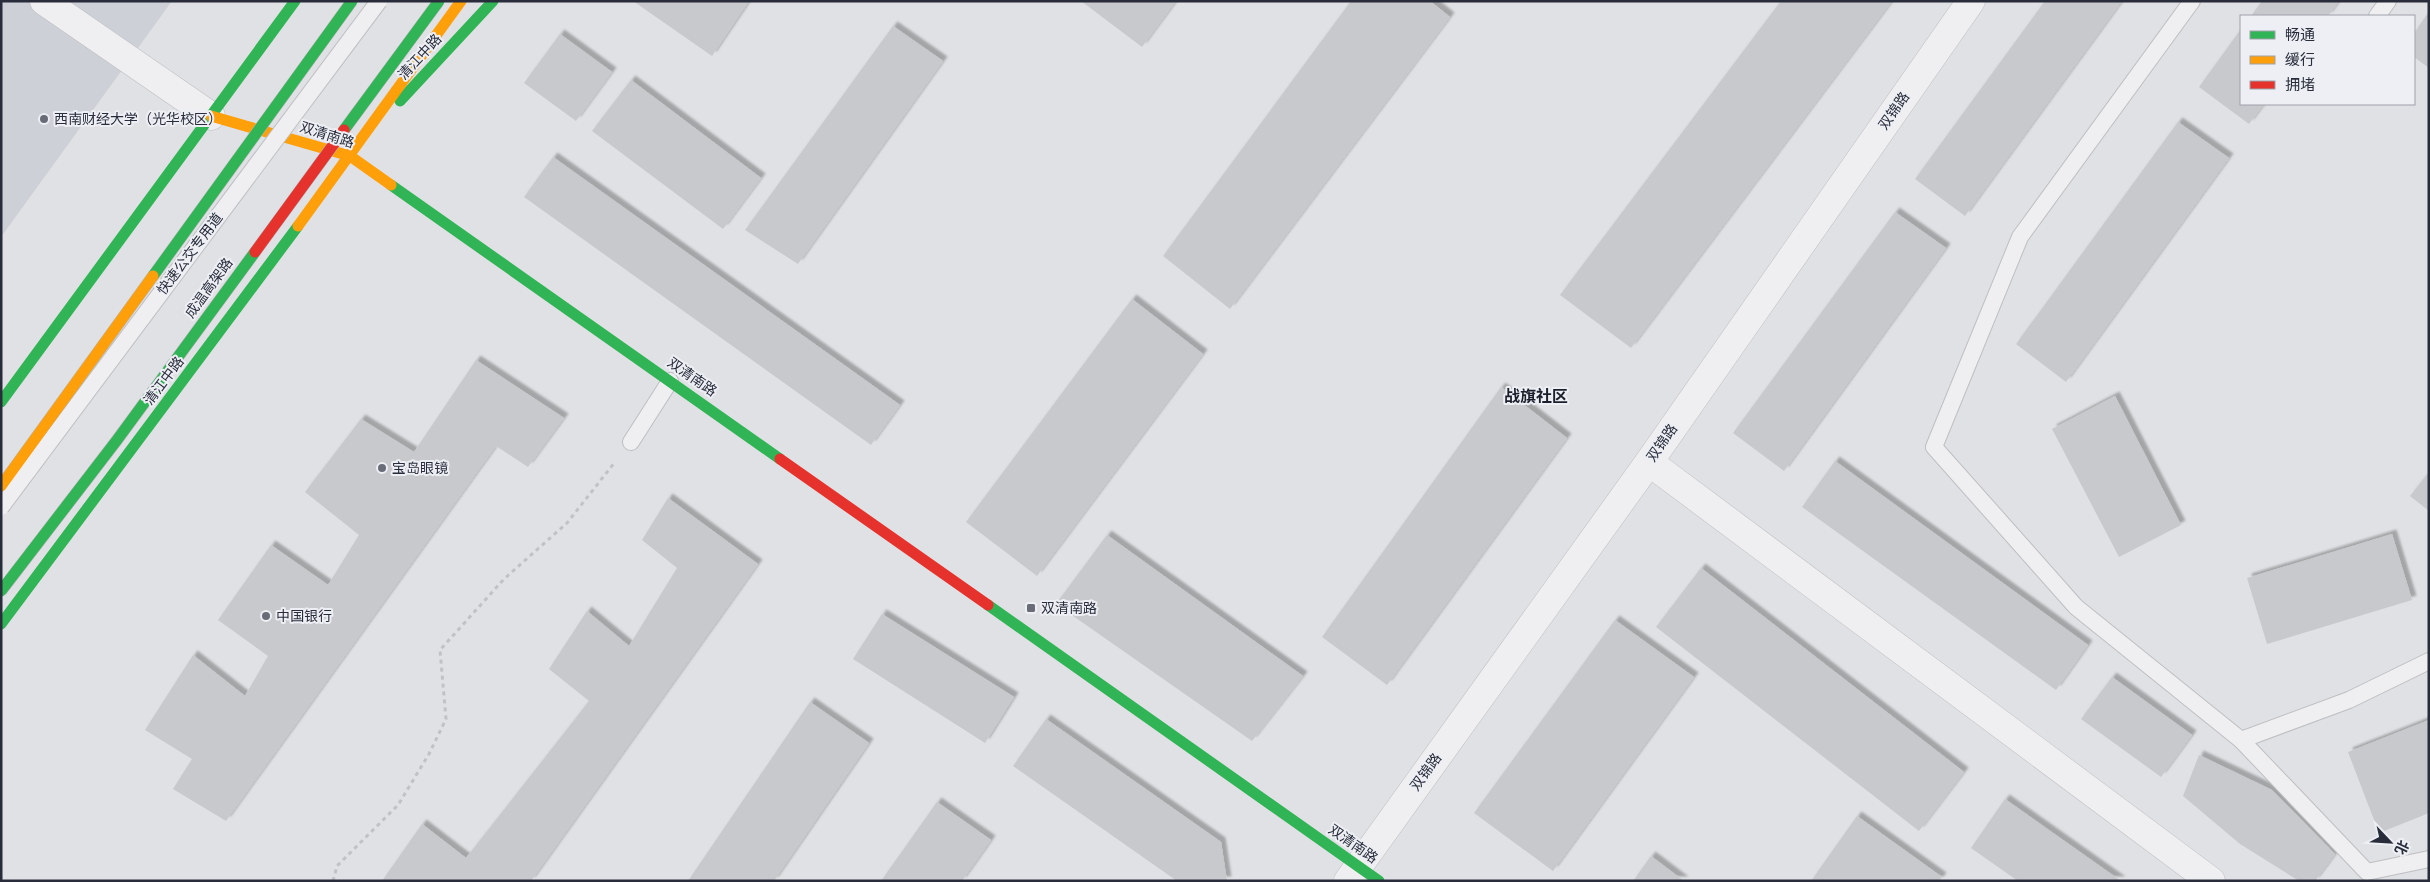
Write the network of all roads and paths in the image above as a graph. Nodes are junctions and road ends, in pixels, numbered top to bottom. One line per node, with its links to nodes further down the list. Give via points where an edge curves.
1 (44, 1): 12 (street)
2 (295, 1): 12 (main road)
3 (352, 1): 18 (main road, bridge)
4 (379, 1): 19 (lane, 快速公交专用道, bridge)
5 (439, 1): 20 (main road, 成温高架路, bridge)
6 (462, 1): 13 (main road, 清江中路)
7 (493, 1): 13 (main road, 清江中路)
8 (1971, 1): 17 (street, 双锦路)
9 (2192, 1): 23 (lane, via 2020,237 1934,447 2076,607)
10 (2388, 1): 11 (lane)
11 (2377, 15)
12 (211, 116): 13 (main road, 双清南路); 15 (main road)
13 (350, 156): 14 (main road, 双清南路); 21 (main road, 清江中路)
14 (670, 381): 16 (lane); 25 (main road, 双清南路)
15 (1, 402)
16 (631, 442): 26 (path, via 567,523 504,579 440,650 446,719 398,805 337,866)
17 (1648, 462): 25 (street, 双锦路); 27 (street)
18 (1, 486)
19 (1, 507)
20 (1, 592)
21 (1, 624)
22 (2429, 661): 23 (lane, via 2349,700)
23 (2241, 740): 24 (lane, via 2367,872)
24 (2429, 859)
25 (1362, 876)
26 (332, 881)
27 (2211, 881)

